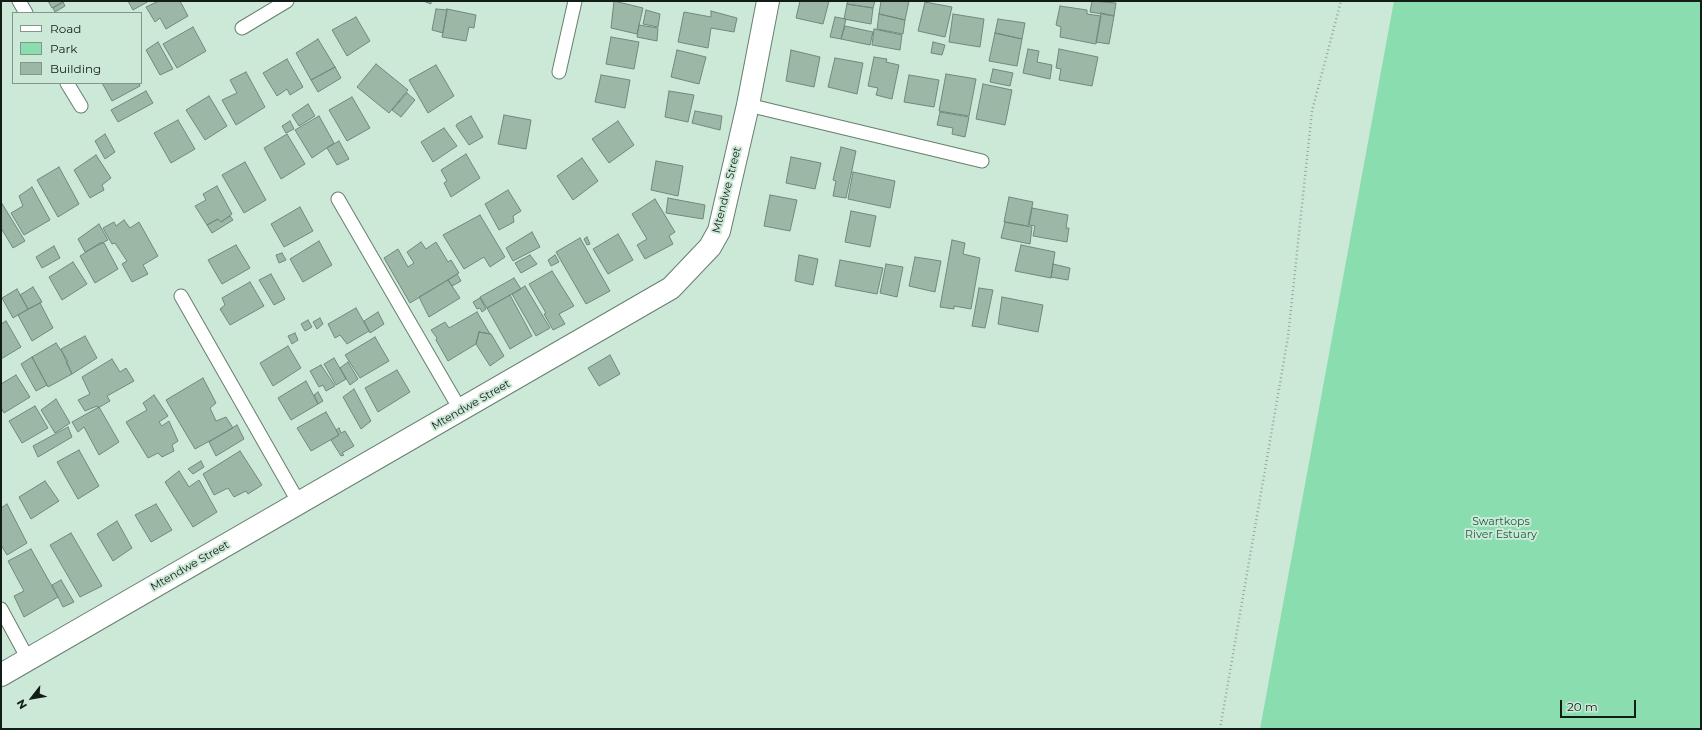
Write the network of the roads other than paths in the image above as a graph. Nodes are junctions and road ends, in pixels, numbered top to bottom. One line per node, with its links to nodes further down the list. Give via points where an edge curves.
1 (19, 1): 5 (lane)
2 (287, 1): 6 (lane)
3 (576, 1): 7 (lane)
4 (768, 1): 9 (street, Mtendwe Street)
5 (25, 12)
6 (242, 28)
7 (559, 72)
8 (69, 84): 10 (lane)
9 (748, 105): 11 (lane); 14 (street, Mtendwe Street, via 719,231 697,262 671,288)
10 (81, 106)
11 (982, 161)
12 (338, 199): 14 (lane)
13 (181, 296): 15 (lane)
14 (461, 411): 15 (street, Mtendwe Street)
15 (299, 503): 17 (street, Mtendwe Street)
16 (1, 609): 17 (lane)
17 (28, 659): 18 (street, Mtendwe Street)
18 (1, 675)

